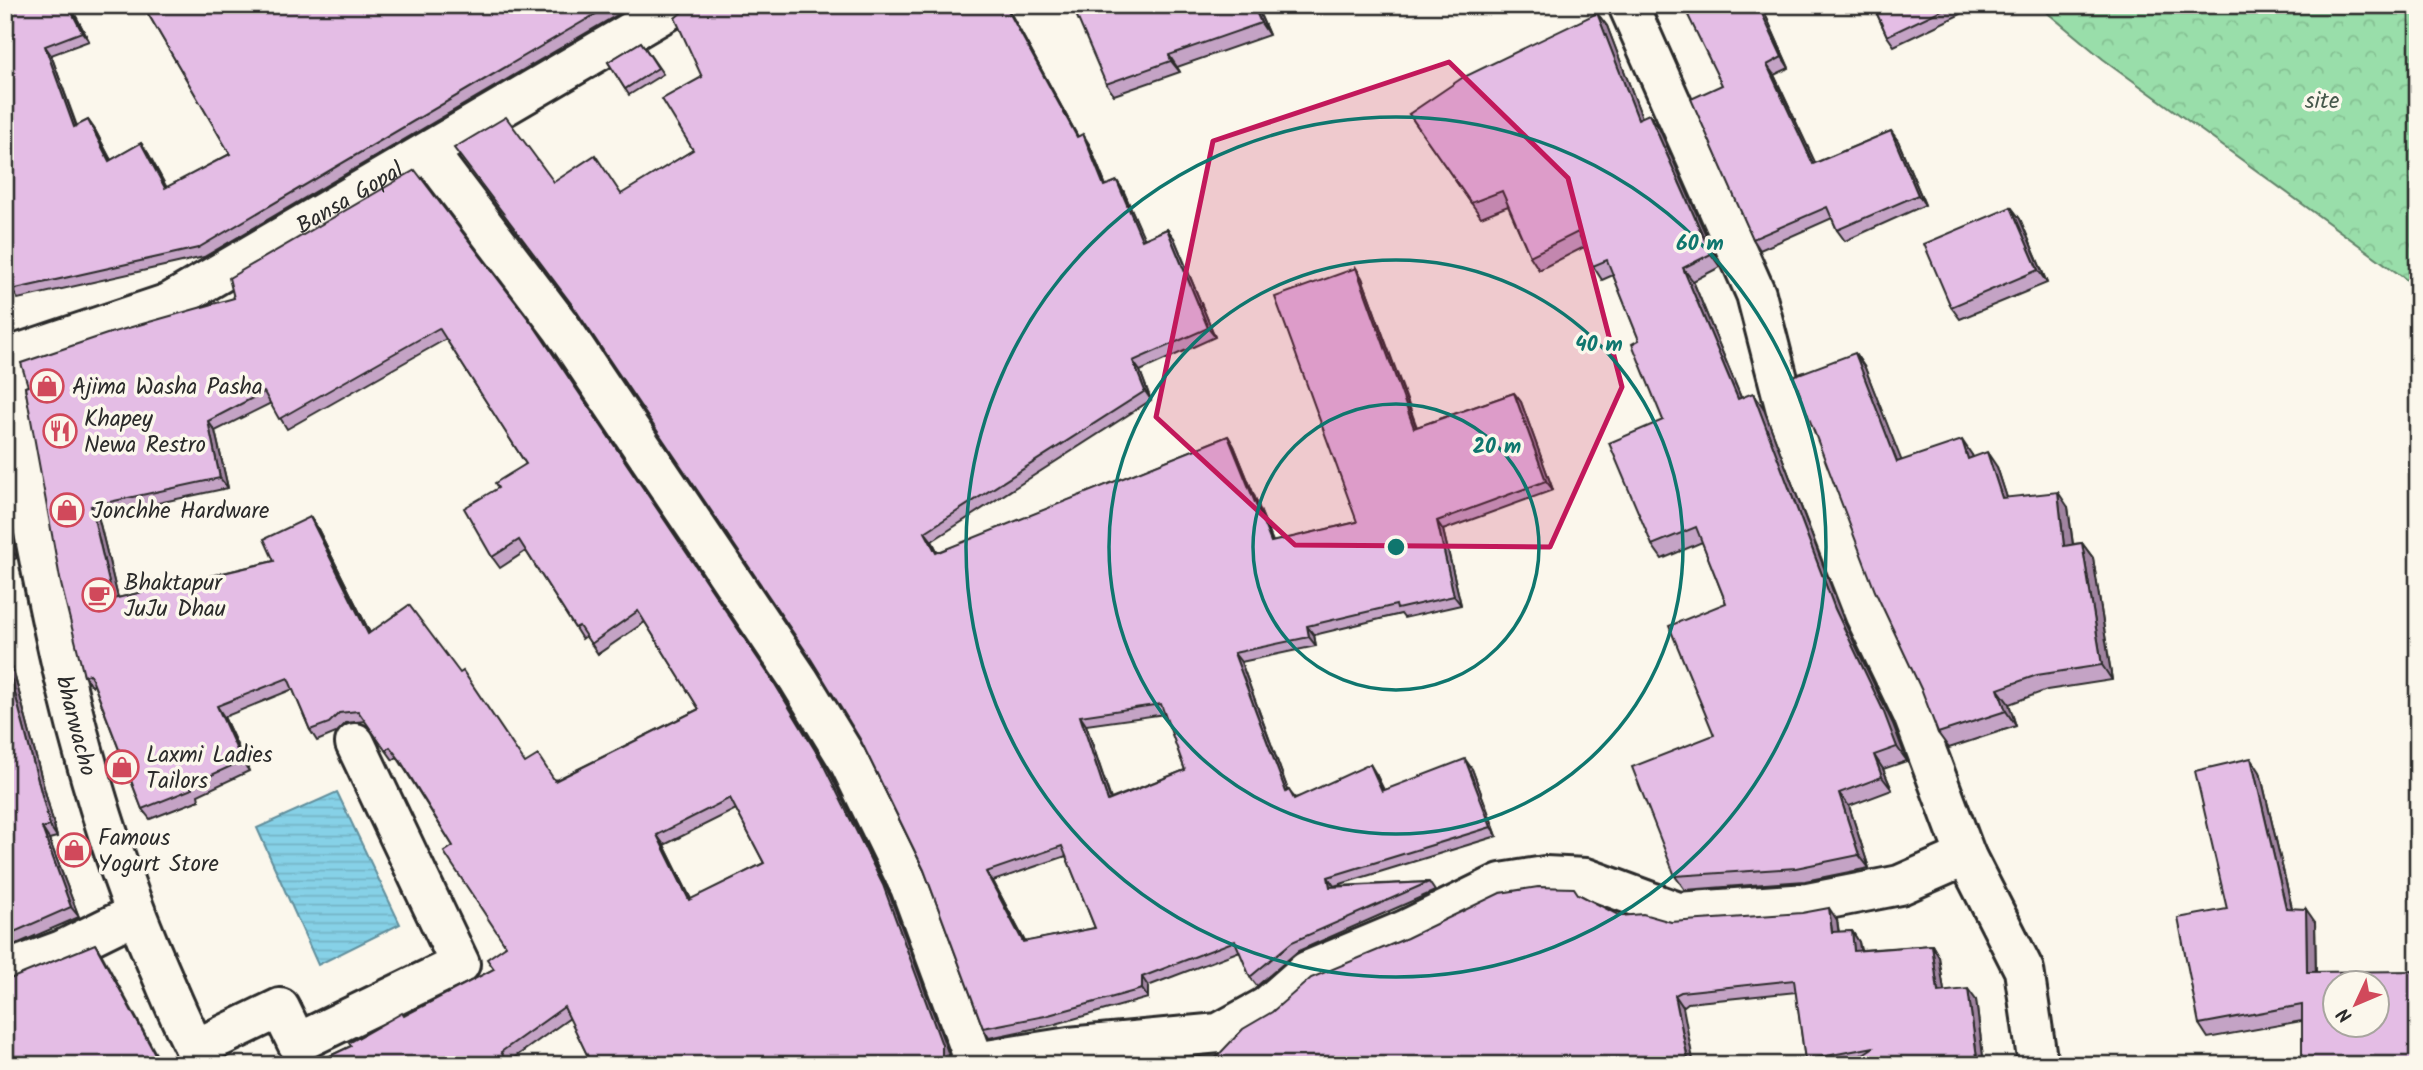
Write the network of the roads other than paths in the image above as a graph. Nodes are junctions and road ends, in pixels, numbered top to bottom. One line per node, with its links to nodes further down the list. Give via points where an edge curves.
1 (677, 5): 3 (street, Bansa Gopal)
2 (1628, 5): 7 (street, via 1756,294 1788,418 1865,615 1913,715)
3 (429, 153): 4 (street, Bansa Gopal, via 169,303); 11 (street, via 561,327 841,748 910,887)
4 (5, 358)
5 (5, 369): 8 (street, bharwacho, via 63,681 90,781)
6 (355, 743): 10 (street, via 460,964 297,1043 280,1008)
7 (1966, 856): 11 (street, via 1900,885 1808,903 1678,912 1586,878 1545,876 1501,883 1307,971 1266,1007 1219,1033 1069,1047); 12 (street, via 2024,970)
8 (135, 914): 9 (street, via 62,950); 10 (street, bharwacho)
9 (5, 971)
10 (199, 1057)
11 (972, 1063)
12 (2038, 1065)

